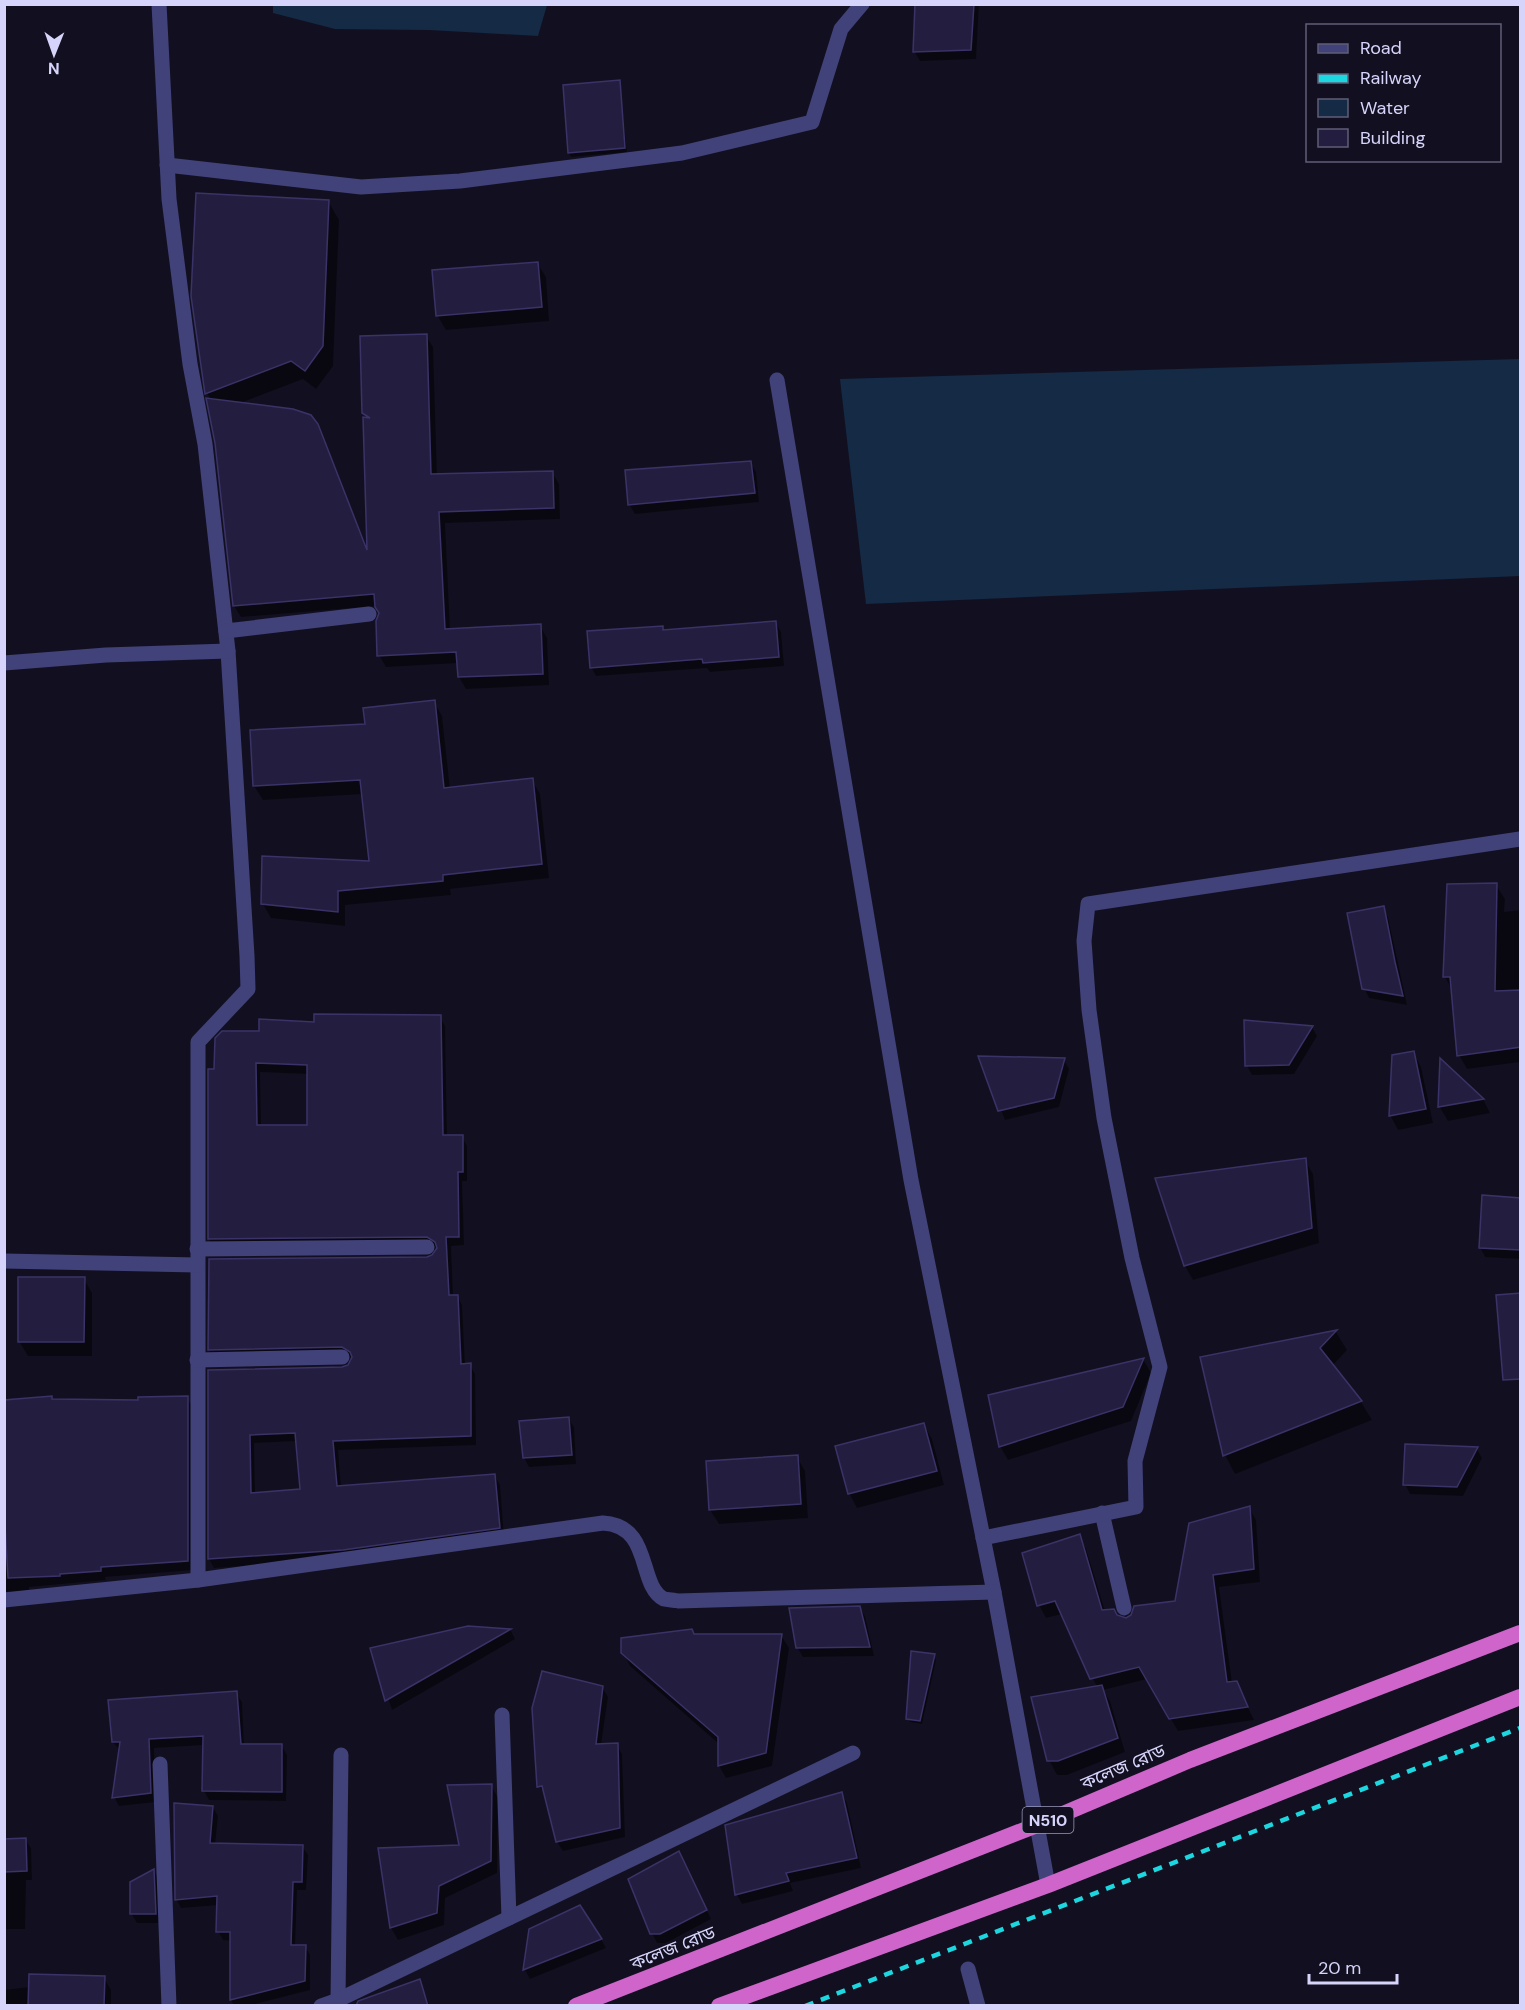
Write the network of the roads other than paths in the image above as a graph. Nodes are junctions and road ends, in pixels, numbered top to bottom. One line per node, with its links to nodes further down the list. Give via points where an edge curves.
1 (159, 4): 3 (street)
2 (862, 4): 3 (street, via 841,29 812,123 682,153 460,181 361,187)
3 (167, 165): 6 (street, via 179,286 205,444)
4 (777, 380): 17 (street, via 911,1180)
5 (369, 614): 6 (street)
6 (226, 631): 7 (street)
7 (228, 651): 8 (street); 11 (street, via 248,989 198,1042)
8 (4, 663)
9 (1521, 838): 16 (street, via 1088,904 1084,941 1089,1010 1104,1118 1132,1258 1160,1367 1135,1461 1136,1507)
10 (427, 1247): 11 (street)
11 (197, 1249): 13 (street)
12 (4, 1261): 13 (street)
13 (197, 1265): 15 (street)
14 (342, 1357): 15 (street)
15 (197, 1360): 18 (street)
16 (1102, 1514): 17 (street); 21 (street)
17 (983, 1538): 19 (street)
18 (198, 1580): 19 (street, via 616,1523 631,1533 656,1590 664,1599); 20 (street)
19 (994, 1592): 28 (street)
20 (4, 1600)
21 (1124, 1608)
22 (1521, 1633): 28 (highway, কলেজ রোড / N510, via 1190,1760)
23 (1521, 1696): 29 (highway)
24 (502, 1715): 30 (street)
25 (853, 1753): 30 (street)
26 (341, 1755): 32 (street)
27 (160, 1764): 33 (street)
28 (1037, 1825): 29 (street); 35 (highway, কলেজ রোড / N510)
29 (1048, 1885): 36 (highway)
30 (509, 1918): 32 (street)
31 (969, 1969): 37 (street)
32 (338, 2000): 34 (street)
33 (169, 2006)
34 (321, 2006)
35 (576, 2006)
36 (719, 2006)
37 (978, 2006)

